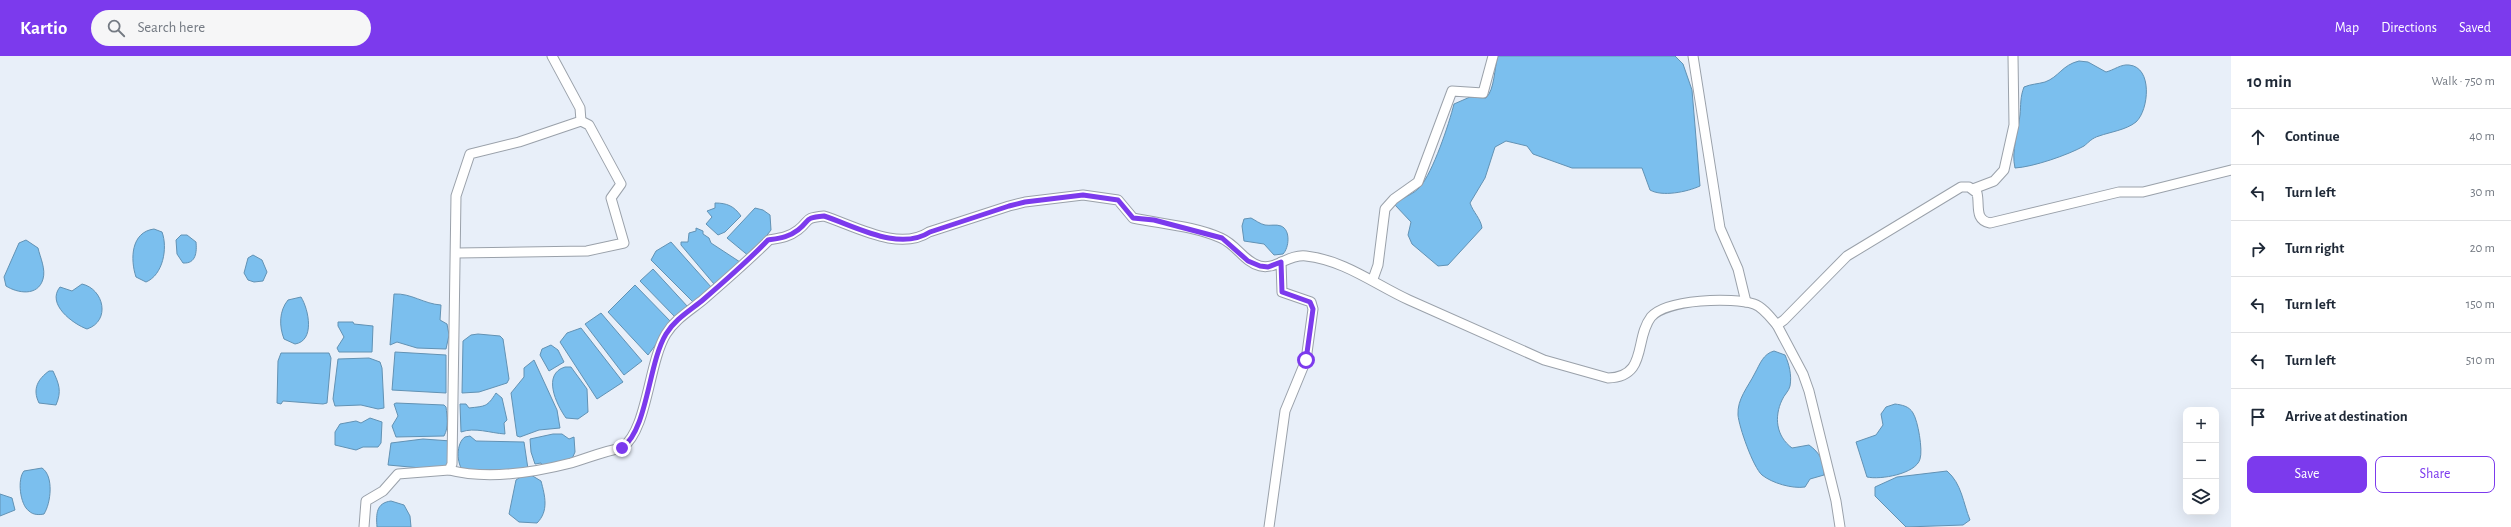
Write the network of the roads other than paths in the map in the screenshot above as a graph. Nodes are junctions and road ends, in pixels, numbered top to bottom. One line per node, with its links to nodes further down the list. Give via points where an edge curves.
1 (552, 56): 5 (street, via 580,108)
2 (1493, 56): 10 (street, via 1483,93 1452,91 1418,182 1394,199 1385,209 1378,265)
3 (1693, 56): 11 (street, via 1720,228 1738,269)
4 (2013, 56): 7 (street, via 2014,125 2004,170 1994,181)
5 (581, 121): 8 (street, via 520,142 470,154 456,196); 8 (street, via 589,125 621,184 611,198 624,243 580,252)
6 (2231, 170): 7 (street, via 2143,192 2119,192 1990,223 1984,222 1979,216 1978,199)
7 (1973, 188): 12 (street, via 1964,186 1956,189 1847,256)
8 (457, 253): 13 (street, via 453,457)
9 (1281, 262): 10 (street, via 1297,256 1320,258); 13 (street, via 1268,267 1260,266 1248,261 1222,238 1154,220 1133,218 1118,200 1083,195 1009,206 930,232 920,238 882,236 824,216 808,219 800,229 785,238 768,240 747,263 702,301 690,307 666,333 659,347 639,422 629,443 622,448 553,467 505,475 469,475); 15 (street, via 1282,292 1310,302 1313,309 1306,360 1285,411)
10 (1373, 279): 11 (street, via 1389,291 1544,360 1608,378 1628,374 1638,357 1645,328 1658,311 1670,305 1689,303)
11 (1746, 302): 12 (street, via 1756,305)
12 (1777, 325): 16 (street, via 1809,390)
13 (449, 470): 14 (street, via 398,474 383,491 366,501)
14 (364, 527)
15 (1269, 527)
16 (1840, 527)

